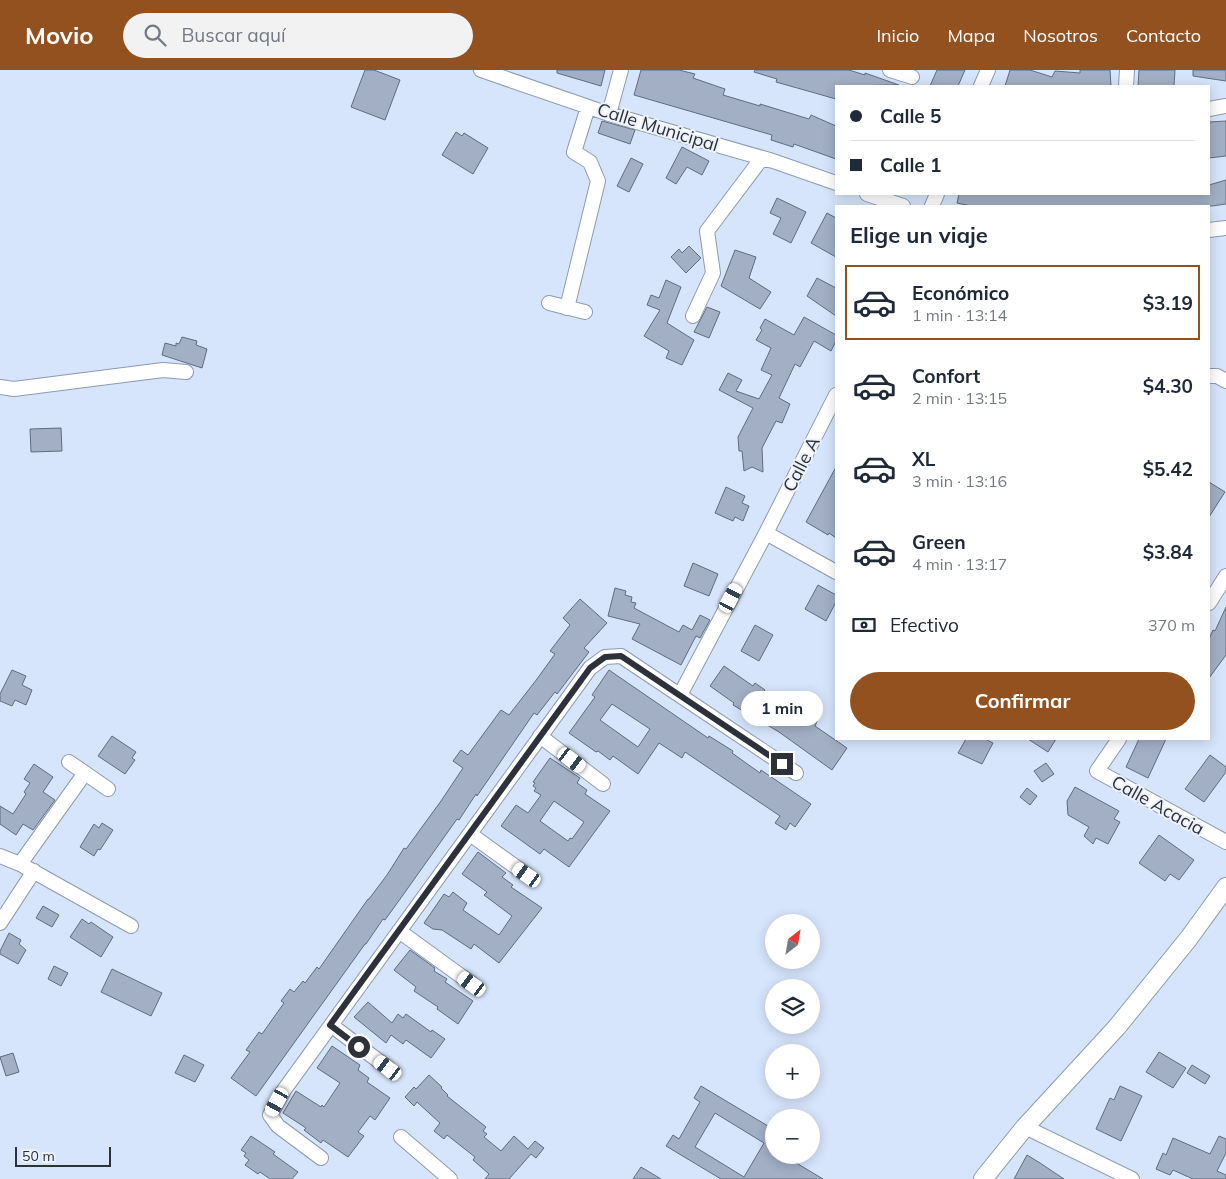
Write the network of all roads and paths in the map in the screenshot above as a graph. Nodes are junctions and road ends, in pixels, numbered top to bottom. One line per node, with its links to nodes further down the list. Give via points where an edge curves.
1 (481, 70): 9 (street, Calle Municipal)
2 (621, 70): 12 (street)
3 (890, 70): 6 (street)
4 (988, 70): 7 (street)
5 (1127, 70): 8 (street)
6 (912, 77)
7 (981, 85)
8 (1126, 85)
9 (588, 106): 12 (street, Calle Municipal); 20 (street, via 574,152 590,162 598,181)
10 (1226, 106): 11 (street)
11 (1210, 108)
12 (609, 114): 13 (street, Calle Municipal)
13 (762, 158): 14 (street, Calle Municipal); 22 (street, via 707,231 713,273)
14 (835, 183)
15 (870, 195): 16 (street)
16 (900, 205)
17 (1226, 228): 18 (street)
18 (1210, 230)
19 (549, 303): 20 (street)
20 (567, 308): 21 (street)
21 (585, 312)
22 (693, 316)
23 (186, 372): 26 (street, via 163,370 24,388)
24 (1210, 376): 25 (street)
25 (1226, 380)
26 (0, 387)
27 (835, 397): 28 (street, Calle A)
28 (766, 533): 29 (street); 33 (street, Calle A)
29 (835, 571)
30 (1226, 576): 31 (street)
31 (1214, 585): 32 (street)
32 (1210, 599)
33 (680, 695): 34 (street, via 621,656 605,657 590,668); 38 (street)
34 (540, 736): 39 (street); 41 (street)
35 (1118, 740): 42 (street, Calle Acacia, via 1097,771)
36 (69, 762): 37 (street)
37 (85, 773): 40 (street); 44 (street)
38 (796, 774)
39 (603, 784)
40 (108, 789)
41 (470, 834): 46 (street); 50 (street)
42 (1226, 842)
43 (0, 856): 44 (street)
44 (20, 864): 45 (street)
45 (34, 871): 48 (street); 49 (street)
46 (527, 875)
47 (1226, 887): 54 (street, via 1117,1027)
48 (0, 923)
49 (131, 926)
50 (399, 931): 51 (street); 52 (street)
51 (472, 984)
52 (330, 1025): 53 (street); 56 (street, via 270,1115 278,1126)
53 (388, 1068)
54 (1025, 1127): 58 (street); 59 (street)
55 (401, 1137): 57 (street)
56 (321, 1158)
57 (450, 1179)
58 (983, 1179)
59 (1132, 1179)

